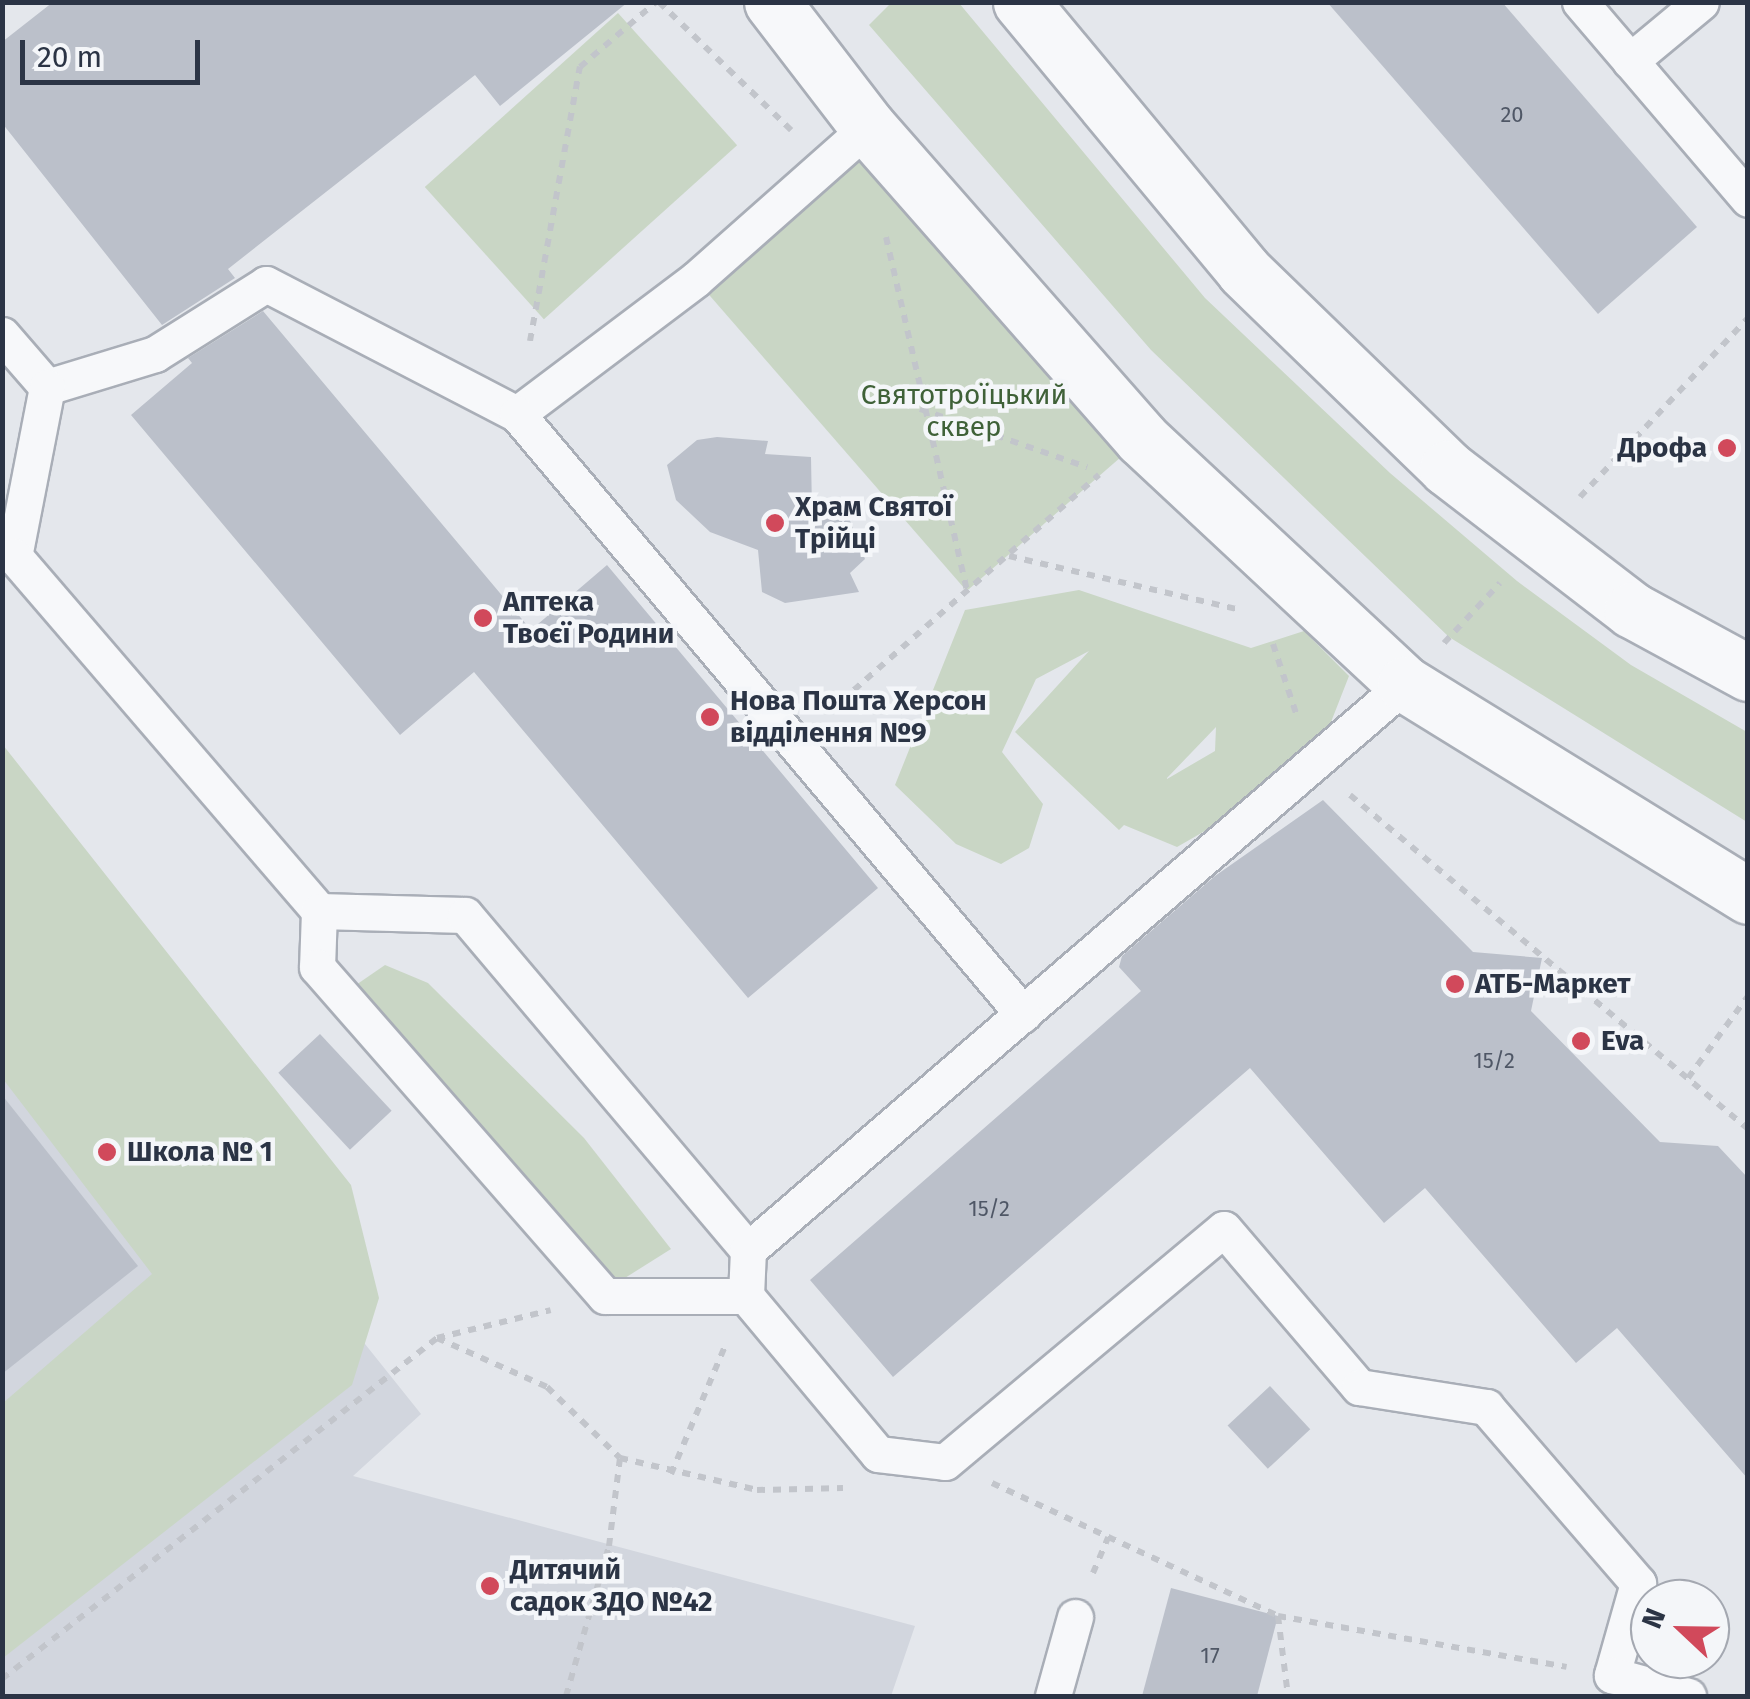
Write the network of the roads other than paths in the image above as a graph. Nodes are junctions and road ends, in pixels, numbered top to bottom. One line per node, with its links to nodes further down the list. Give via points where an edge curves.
1 (772, 2): 6 (street)
2 (1021, 2): 11 (street, via 1244,271 1448,468 1632,610)
3 (1580, 2): 5 (lane)
4 (1701, 2): 5 (lane)
5 (1630, 61): 7 (lane)
6 (868, 127): 10 (lane, via 696,279); 12 (street, via 1122,456)
7 (1748, 199)
8 (2, 335): 9 (lane)
9 (47, 388): 10 (lane, via 154,354 266,284); 14 (lane, via 14,556)
10 (517, 414): 15 (lane)
11 (1748, 673)
12 (1405, 684): 13 (street); 15 (lane)
13 (1748, 896)
14 (319, 912): 16 (lane, via 464,915); 17 (lane, via 317,967 605,1296)
15 (1023, 1014): 16 (lane)
16 (748, 1250): 17 (lane)
17 (746, 1296): 20 (lane, via 878,1454 946,1462 1224,1229 1359,1387 1486,1407 1638,1583 1612,1675)
18 (1075, 1618): 19 (lane)
19 (1053, 1696)
20 (1688, 1696)

